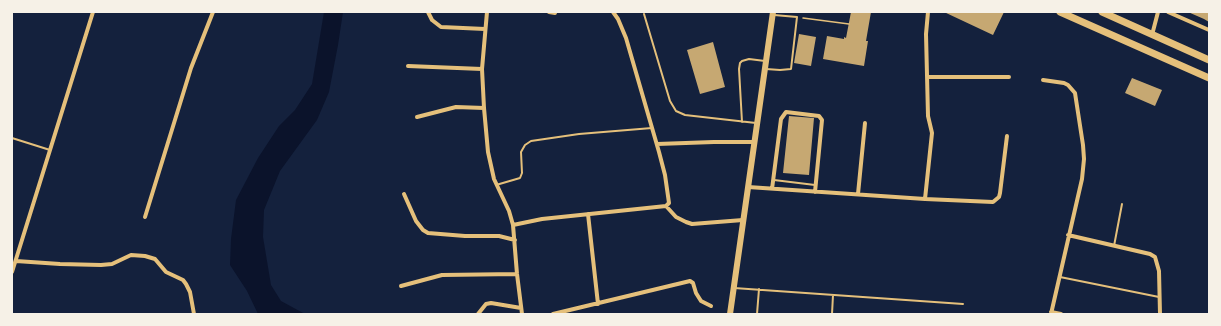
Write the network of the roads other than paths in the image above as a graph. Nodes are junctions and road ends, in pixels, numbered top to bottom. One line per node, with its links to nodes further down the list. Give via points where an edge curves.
1 (92, 12): 37 (street)
2 (213, 12): 50 (street, via 189,76)
3 (428, 12): 15 (street, via 432,20 441,27)
4 (487, 12): 15 (street)
5 (549, 12): 12 (street)
6 (613, 12): 32 (street, via 626,38)
7 (928, 12): 23 (street)
8 (1060, 12): 25 (highway)
9 (1102, 12): 17 (highway)
10 (1158, 12): 17 (street)
11 (1168, 12): 16 (street)
12 (555, 13)
13 (773, 13): 19 (main road); 22 (lane, via 797,17 791,69)
14 (644, 14): 29 (lane, via 670,101 676,111 685,116)
15 (485, 29): 21 (street)
16 (1209, 30)
17 (1152, 35): 18 (highway)
18 (1209, 60)
19 (766, 61): 22 (main road); 29 (lane, via 749,59 740,63)
20 (408, 66): 21 (street)
21 (482, 69): 27 (street)
22 (765, 69): 30 (main road)
23 (928, 77): 24 (street); 46 (street, via 928,116 932,133)
24 (1009, 77)
25 (1209, 78)
26 (1042, 80): 53 (street, via 1064,82 1068,85 1074,93 1078,107 1083,169)
27 (484, 108): 28 (street, via 456,107); 39 (street, via 490,163)
28 (417, 116)
29 (742, 123): 30 (lane)
30 (757, 123): 35 (main road)
31 (864, 123): 45 (street)
32 (652, 128): 36 (street); 39 (lane, via 531,141 521,152 520,178)
33 (1007, 136): 46 (street, via 1000,193 996,200 988,203)
34 (12, 138): 37 (lane)
35 (754, 142): 36 (street); 41 (main road)
36 (657, 144): 48 (street, via 668,190 669,203)
37 (50, 150): 56 (street)
38 (773, 180): 40 (lane); 40 (street, via 781,119 786,112 818,116 822,120); 42 (street)
39 (496, 185): 52 (street)
40 (816, 185): 43 (street)
41 (748, 187): 42 (street); 51 (main road)
42 (772, 189): 43 (street)
43 (815, 192): 45 (street)
44 (404, 194): 54 (street, via 416,221 428,233 499,236)
45 (858, 194): 46 (street)
46 (924, 199)
47 (1122, 204): 55 (lane)
48 (666, 206): 49 (street); 51 (street, via 676,217 692,224)
49 (588, 214): 52 (street, via 542,218); 65 (street)
50 (144, 217)
51 (743, 220): 61 (main road)
52 (513, 225): 54 (street)
53 (1068, 235): 55 (street); 59 (street)
54 (515, 240): 58 (street)
55 (1114, 246): 64 (street, via 1155,257 1159,271)
56 (16, 261): 57 (street); 70 (street, via 101,265 112,264 131,255 145,256 155,259 166,272 183,280 190,292)
57 (12, 272)
58 (517, 274): 60 (street, via 442,275); 68 (street)
59 (1058, 277): 64 (lane); 69 (street)
60 (401, 286)
61 (733, 288): 62 (lane); 74 (main road)
62 (760, 289): 63 (lane); 75 (lane)
63 (833, 295): 66 (lane); 76 (lane)
64 (1159, 297): 78 (street)
65 (598, 304): 67 (street, via 690,281 701,301); 73 (street)
66 (963, 304)
67 (711, 306)
68 (521, 308): 71 (street, via 491,303 486,304); 72 (street)
69 (1051, 313): 77 (street)
70 (194, 314)
71 (478, 314)
72 (522, 314)
73 (553, 314)
74 (730, 314)
75 (757, 314)
76 (832, 314)
77 (1061, 314)
78 (1160, 314)

